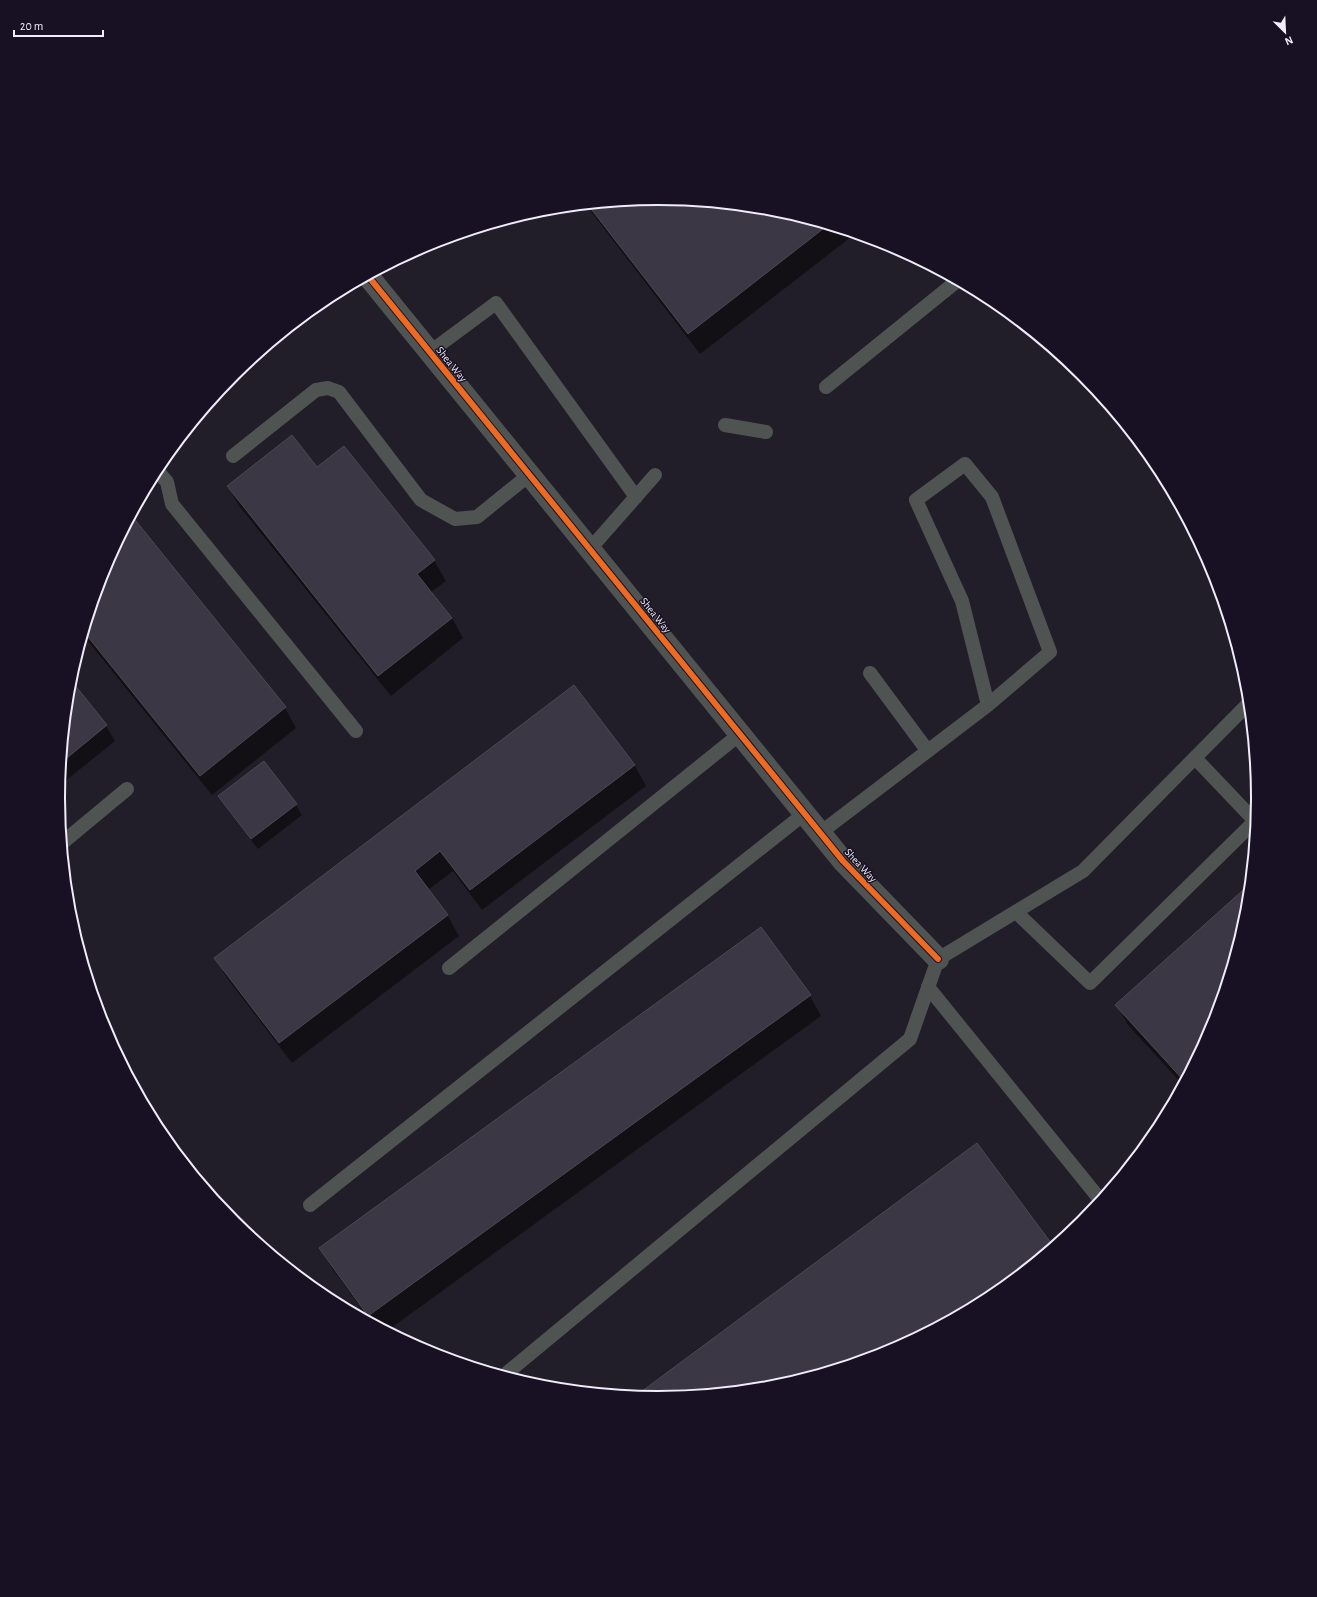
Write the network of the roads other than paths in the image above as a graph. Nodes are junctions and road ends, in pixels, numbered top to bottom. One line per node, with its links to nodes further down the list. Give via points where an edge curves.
1 (371, 280): 3 (street, Shea Way)
2 (953, 284): 4 (lane)
3 (430, 352): 9 (street, Shea Way); 11 (lane, via 496,303)
4 (826, 387)
5 (726, 425): 6 (lane)
6 (766, 432)
7 (233, 456): 9 (lane, via 316,390 328,388 340,392 422,500 455,519 477,517)
8 (161, 475): 16 (lane, via 167,482 172,504)
9 (529, 475): 12 (street, Shea Way)
10 (655, 475): 11 (lane)
11 (636, 497): 12 (lane)
12 (590, 550): 17 (street, Shea Way)
13 (870, 673): 18 (lane)
14 (988, 705): 14 (lane, via 1050,652 992,496 965,464 916,500 962,601); 18 (lane)
15 (1245, 707): 19 (lane)
16 (356, 731)
17 (740, 734): 21 (street, Shea Way); 28 (lane)
18 (927, 750): 24 (lane)
19 (1195, 758): 22 (lane); 26 (lane, via 1083,871)
20 (127, 789): 25 (lane)
21 (804, 814): 24 (street, Shea Way); 31 (lane)
22 (1252, 817)
23 (1251, 825): 26 (lane, via 1090,983)
24 (820, 832): 27 (street, Shea Way, via 842,861)
25 (66, 839)
26 (1016, 912): 27 (lane)
27 (938, 959): 29 (lane)
28 (449, 968)
29 (928, 987): 30 (lane); 32 (lane, via 910,1039)
30 (1098, 1197)
31 (310, 1205)
32 (508, 1372)

